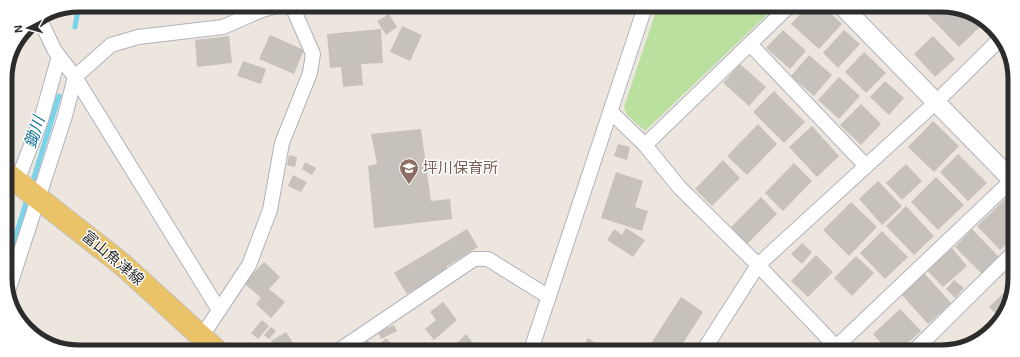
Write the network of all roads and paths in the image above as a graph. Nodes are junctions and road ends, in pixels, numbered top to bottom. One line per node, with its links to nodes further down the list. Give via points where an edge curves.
1 (257, 12): 10 (street, via 223,27 138,37 111,46)
2 (295, 12): 22 (street, via 313,54 310,73 282,143 270,210 249,265)
3 (644, 12): 12 (street)
4 (783, 12): 8 (street)
5 (848, 12): 11 (street)
6 (42, 24): 9 (street)
7 (997, 41): 11 (street)
8 (750, 44): 13 (street); 14 (street)
9 (59, 56): 10 (street); 17 (street)
10 (75, 77): 17 (street, via 65,116); 22 (street)
11 (935, 103): 14 (street); 15 (street)
12 (612, 112): 13 (street); 21 (street)
13 (645, 145): 20 (street, via 679,187)
14 (866, 166): 20 (street)
15 (1008, 177)
16 (1008, 185): 28 (street)
17 (23, 186): 19 (street); 23 (main road, 富山魚津線, via 123,265)
18 (1008, 258): 29 (street)
19 (12, 260)
20 (758, 265): 26 (street); 27 (street)
21 (549, 297): 24 (street, via 488,259 474,259); 25 (street)
22 (219, 310): 23 (street)
23 (209, 343)
24 (347, 345)
25 (533, 345)
26 (707, 345)
27 (834, 345)
28 (842, 345)
29 (920, 345)

